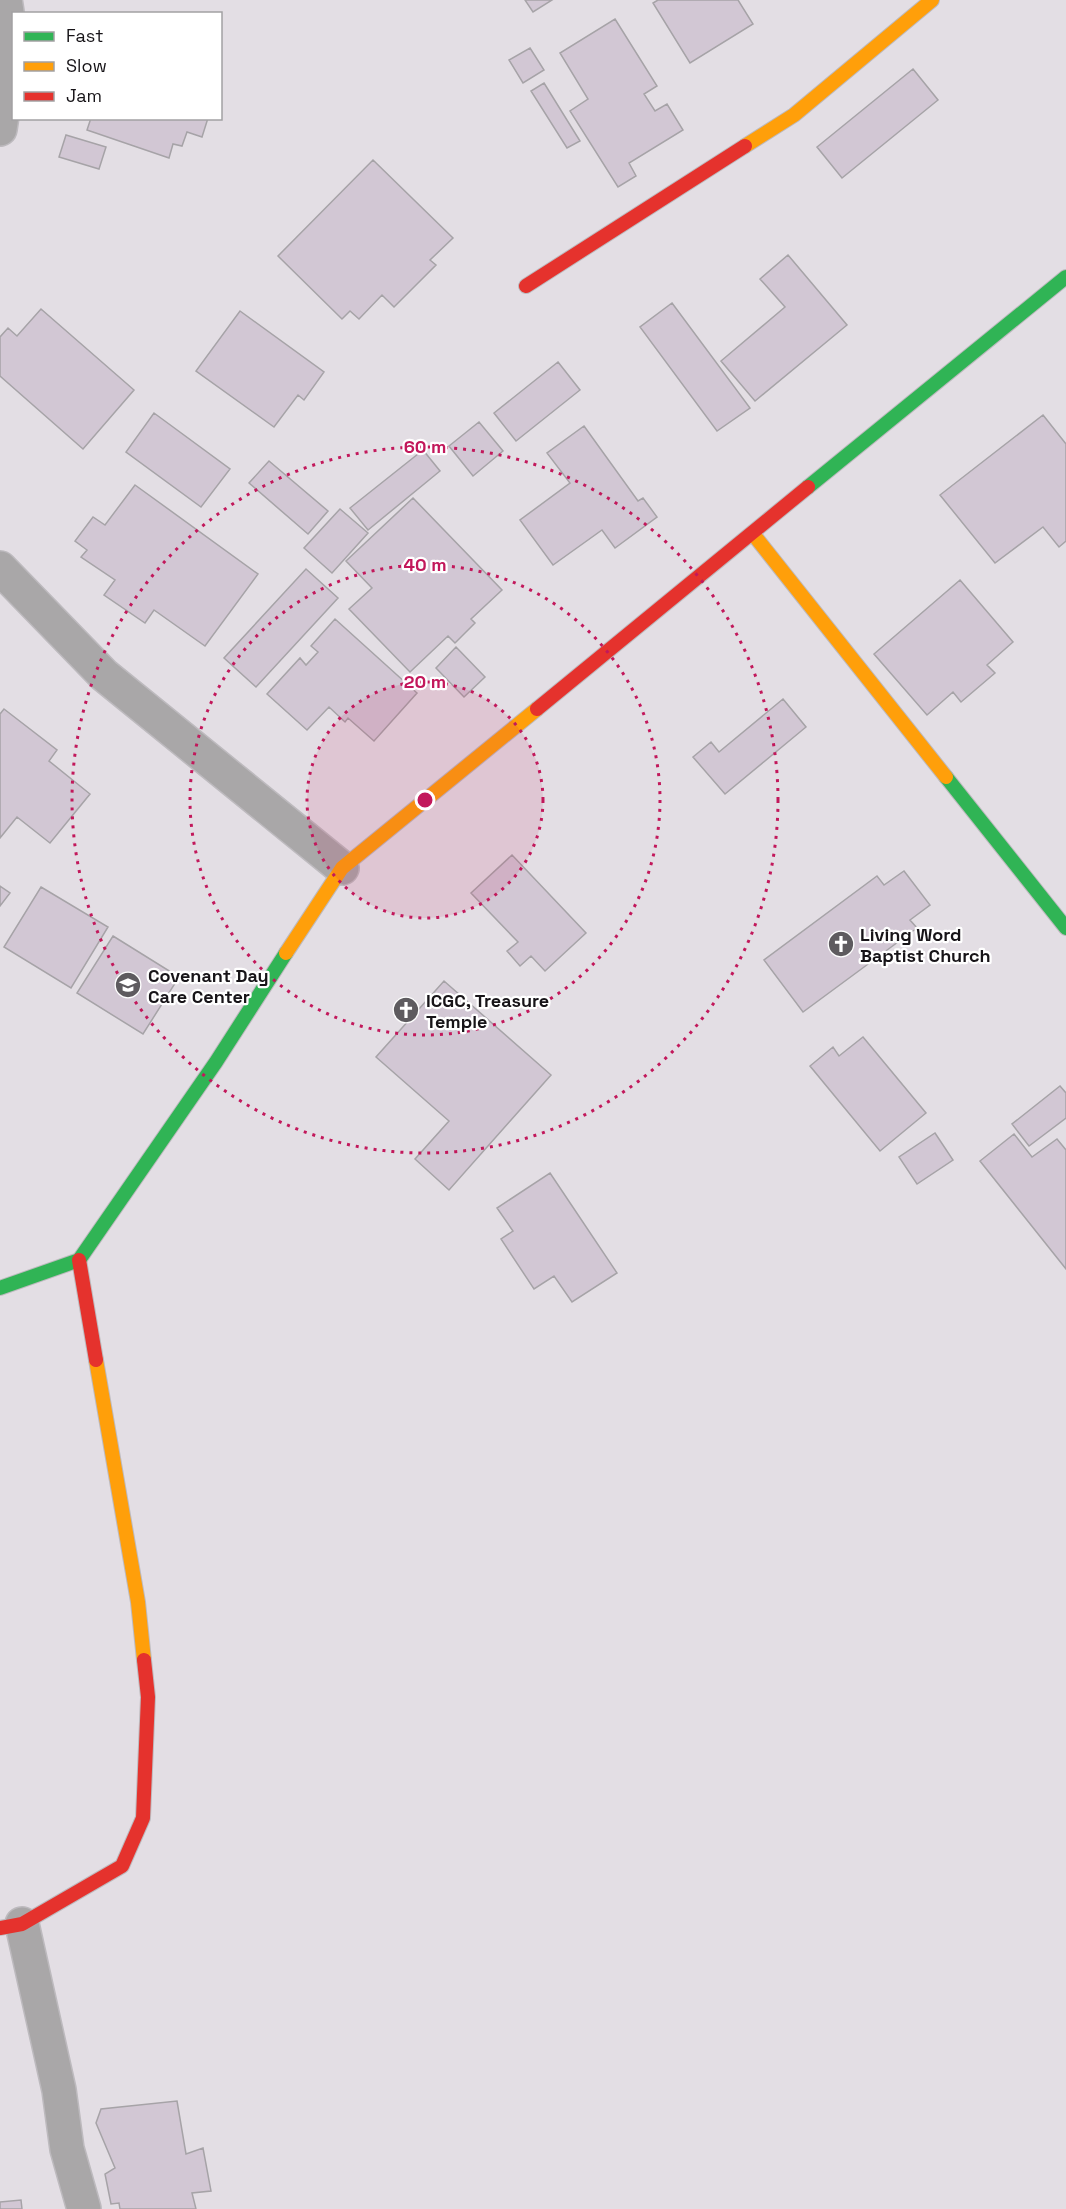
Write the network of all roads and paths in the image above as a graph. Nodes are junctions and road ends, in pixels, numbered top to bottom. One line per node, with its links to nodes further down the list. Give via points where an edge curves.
1 (5, 0): 3 (street, via 6,94)
2 (932, 0): 5 (street, via 794,115)
3 (0, 129)
4 (1066, 277): 6 (street)
5 (526, 286)
6 (753, 534): 8 (street); 9 (street)
7 (0, 568): 8 (street, via 104,675)
8 (342, 868): 10 (street, via 216,1062)
9 (1066, 928)
10 (80, 1260): 11 (street); 12 (street, via 138,1602 148,1697 143,1818 122,1866)
11 (0, 1288)
12 (11, 1926): 13 (street, via 59,2090 67,2149)
13 (84, 2209)

